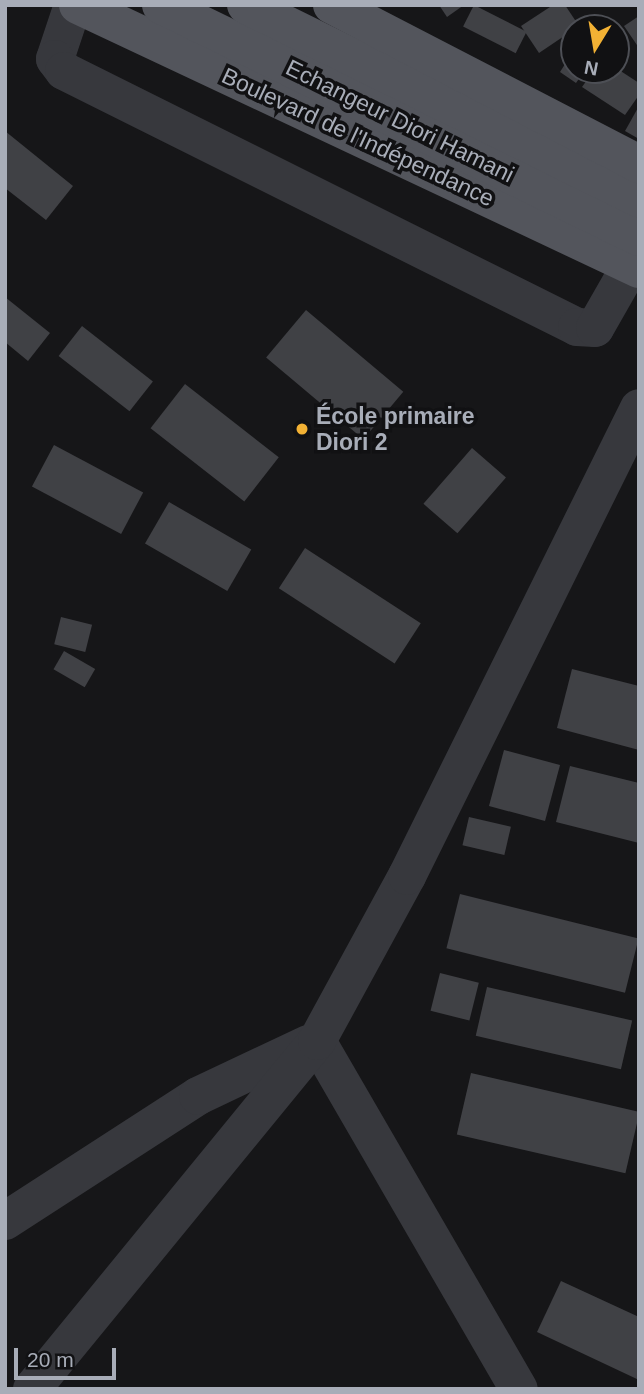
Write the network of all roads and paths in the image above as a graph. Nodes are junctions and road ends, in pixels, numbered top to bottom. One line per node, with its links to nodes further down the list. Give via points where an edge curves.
1 (75, 5): 7 (main road, Boulevard de l'Indépendance); 7 (street, via 55,59 64,71 577,327 595,328)
2 (161, 5): 7 (main road, Echangeur Diori Hamani)
3 (246, 5): 6 (main road, Echangeur Diori Hamani)
4 (332, 5): 5 (main road)
5 (639, 164)
6 (639, 198)
7 (636, 257)
8 (639, 408): 9 (street, via 407,876)
9 (317, 1041): 10 (street, via 198,1096); 11 (street); 12 (street)
10 (5, 1221)
11 (32, 1389)
12 (519, 1389)

